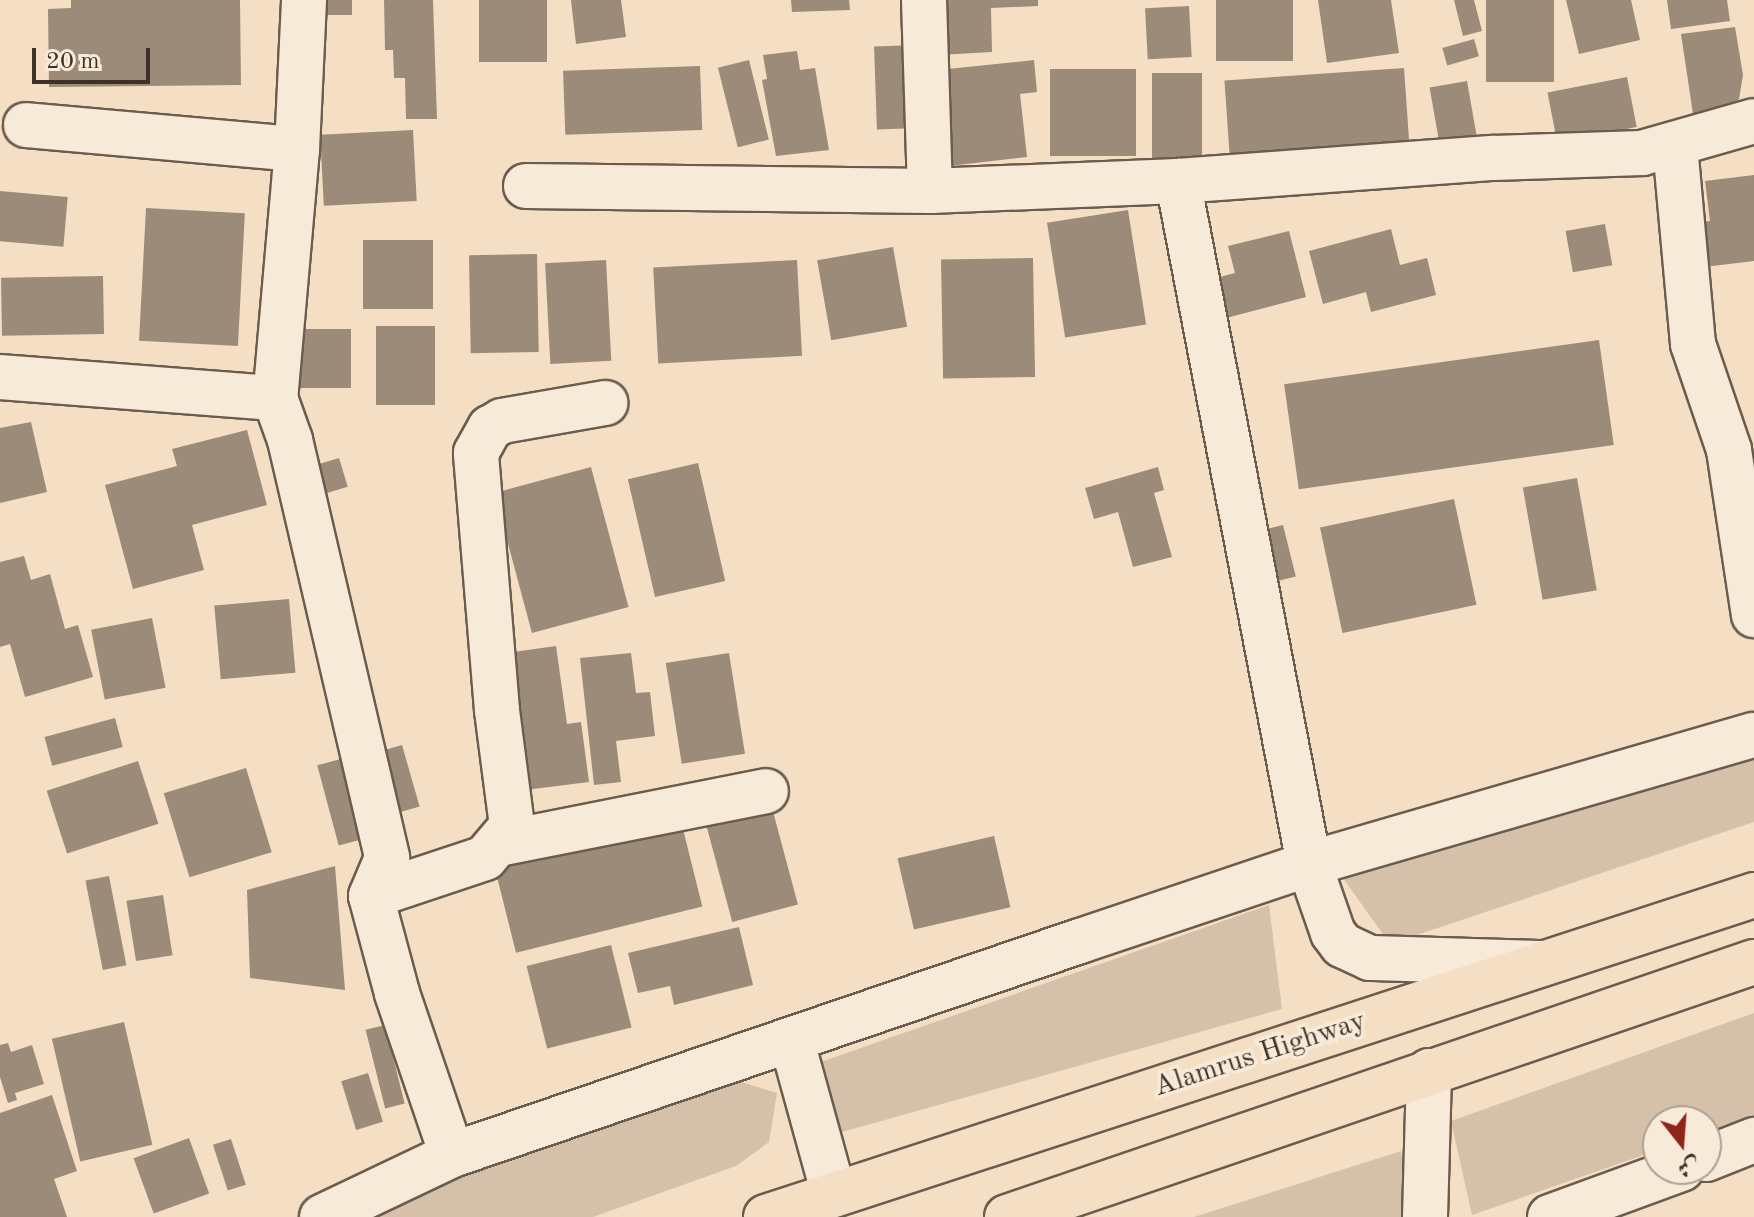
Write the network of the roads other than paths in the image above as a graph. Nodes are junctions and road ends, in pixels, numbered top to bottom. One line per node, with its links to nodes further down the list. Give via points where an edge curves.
1 (304, 0): 6 (street)
2 (924, 0): 9 (street)
3 (1754, 121): 5 (street)
4 (26, 125): 6 (street)
5 (1675, 146): 7 (street, via 1642,153); 13 (street, via 1693,344 1729,450)
6 (297, 149): 11 (street)
7 (1178, 181): 9 (street); 17 (street)
8 (526, 186): 9 (street)
9 (930, 191)
10 (0, 377): 11 (street)
11 (275, 398): 19 (street, via 290,440 387,858)
12 (605, 403): 16 (street, via 502,421 490,428 476,453 512,826)
13 (1754, 615)
14 (1754, 735): 17 (street)
15 (766, 791): 16 (street)
16 (499, 844): 19 (street, via 485,858)
17 (1309, 864): 21 (street, via 1333,933 1355,953 1391,960); 22 (street)
18 (1754, 895): 21 (main road, Alamrus Highway)
19 (371, 896): 26 (street, via 397,993)
20 (1754, 962): 23 (main road)
21 (1544, 963): 28 (main road, Alamrus Highway)
22 (792, 1042): 26 (street); 28 (street)
23 (1429, 1071): 31 (main road); 32 (street)
24 (1754, 1140): 25 (street)
25 (1722, 1153)
26 (452, 1155): 29 (street)
27 (1642, 1183): 33 (street)
28 (834, 1194): 30 (main road, Alamrus Highway)
29 (322, 1217)
30 (766, 1217)
31 (1007, 1217)
32 (1425, 1217)
33 (1550, 1217)

